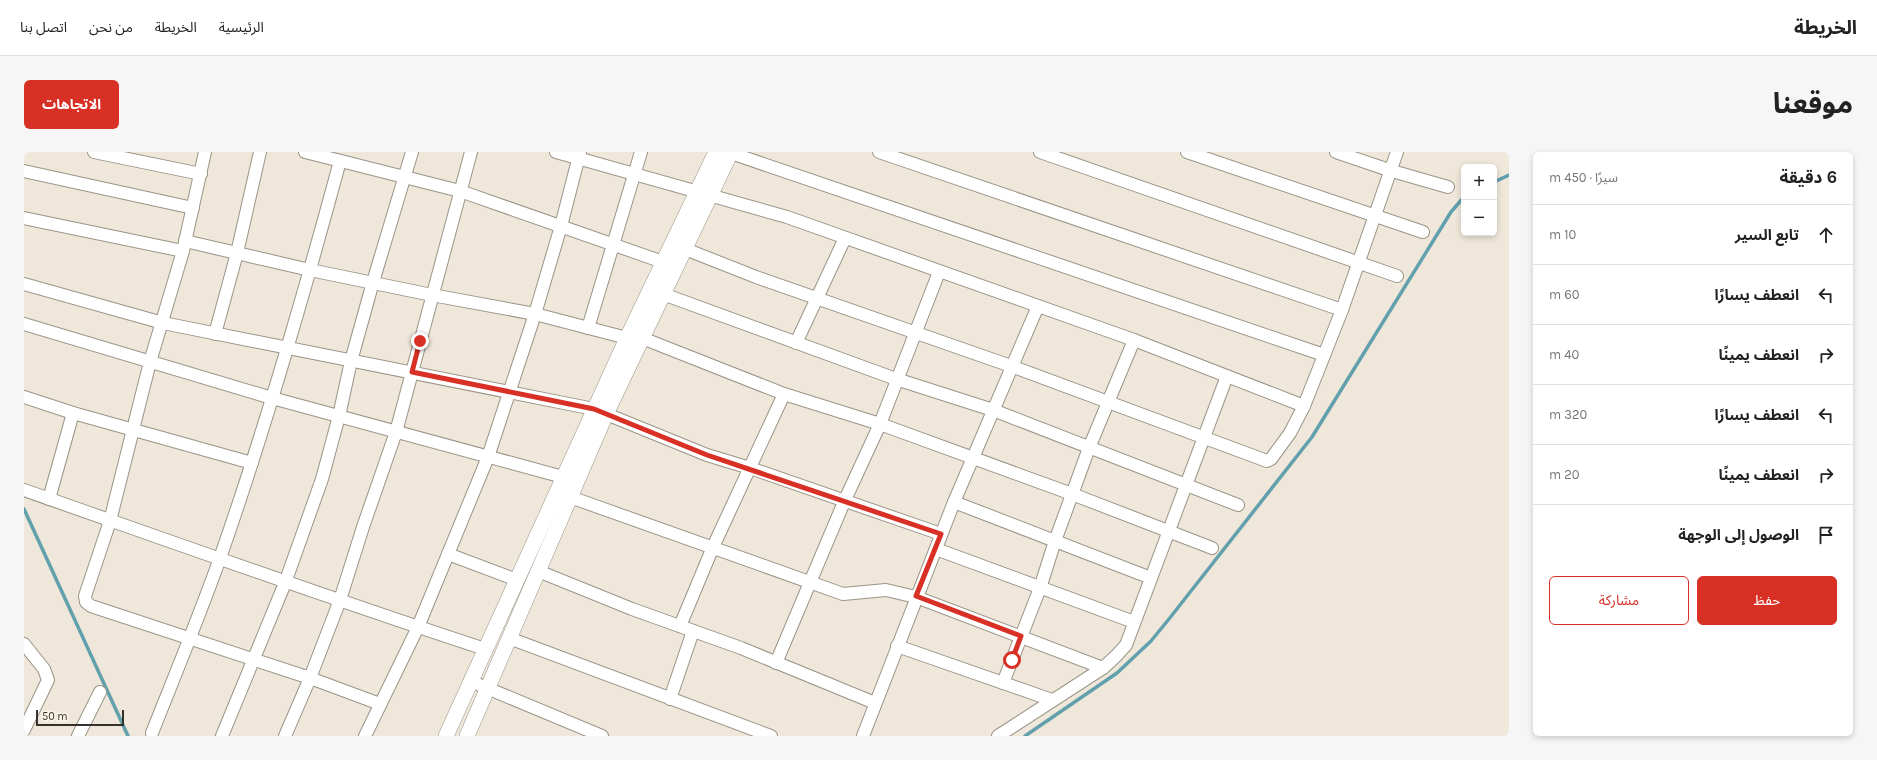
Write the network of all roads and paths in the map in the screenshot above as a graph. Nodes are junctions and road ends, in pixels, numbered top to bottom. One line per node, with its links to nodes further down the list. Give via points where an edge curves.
1 (94, 152): 21 (street)
2 (205, 152): 21 (street)
3 (260, 152): 35 (street)
4 (305, 152): 17 (street)
5 (412, 152): 22 (street)
6 (471, 152): 24 (street)
7 (556, 152): 16 (street)
8 (641, 152): 20 (street)
9 (716, 152): 25 (main road)
10 (731, 152): 25 (main road); 59 (street)
11 (879, 152): 47 (street)
12 (1040, 152): 37 (street)
13 (1187, 152): 27 (street)
14 (1336, 152): 19 (street)
15 (1397, 152): 19 (street)
16 (580, 155): 20 (street); 29 (street)
17 (340, 161): 22 (street); 38 (street)
18 (24, 171): 26 (street)
19 (1392, 171): 23 (street); 27 (street)
20 (635, 173): 25 (street); 32 (street)
21 (200, 174): 26 (street)
22 (405, 177): 24 (street); 41 (street)
23 (1448, 187)
24 (460, 191): 29 (street); 44 (street)
25 (703, 193): 31 (street); 34 (main road); 36 (main road)
26 (193, 208): 33 (street)
27 (1375, 216): 30 (street); 37 (street)
28 (24, 218): 33 (street)
29 (561, 226): 32 (street); 48 (street)
30 (1423, 232)
31 (845, 238): 39 (street); 45 (street)
32 (612, 244): 36 (street); 51 (street)
33 (184, 246): 35 (street); 49 (street)
34 (685, 249): 43 (main road); 45 (street)
35 (236, 253): 38 (street); 52 (street)
36 (662, 262): 54 (main road)
37 (1358, 262): 40 (street); 47 (street)
38 (310, 270): 41 (street); 58 (street)
39 (939, 272): 46 (street); 53 (street)
40 (1397, 276)
41 (373, 282): 44 (street); 61 (street)
42 (24, 284): 49 (street)
43 (663, 294): 55 (main road); 57 (street)
44 (432, 295): 48 (street); 63 (street)
45 (816, 298): 53 (street); 57 (street)
46 (1038, 306): 56 (street); 62 (street)
47 (1342, 310): 59 (street)
48 (535, 314): 51 (street); 66 (street)
49 (163, 323): 52 (street); 60 (street)
50 (24, 324): 60 (street)
51 (588, 328): 54 (street)
52 (215, 334): 58 (street)
53 (915, 334): 62 (street); 65 (street)
54 (627, 338): 73 (main road)
55 (642, 338): 67 (street); 73 (main road)
56 (1134, 340): 64 (street); 70 (street)
57 (796, 343): 65 (street)
58 (288, 349): 61 (street); 69 (street)
59 (1324, 354): 71 (street)
60 (150, 362): 69 (street); 77 (street)
61 (351, 362): 63 (street); 75 (street)
62 (1011, 366): 70 (street); 72 (street)
63 (412, 372): 66 (street); 78 (street)
64 (1227, 376): 71 (street); 79 (street)
65 (896, 379): 72 (street); 76 (street)
66 (510, 392): 73 (street); 81 (street)
67 (784, 394): 76 (street); 84 (street)
68 (24, 397): 74 (street)
69 (272, 398): 75 (street); 83 (street)
70 (1108, 401): 79 (street); 80 (street)
71 (1304, 406): 79 (street, via 1290,433 1269,460 1262,460)
72 (992, 410): 80 (street); 82 (street)
73 (600, 411): 84 (street, via 707,455); 85 (main road); 89 (main road)
74 (73, 412): 77 (street); 90 (street)
75 (339, 416): 78 (street); 107 (street, via 322,479)
76 (880, 424): 82 (street); 91 (street)
77 (133, 430): 83 (street); 94 (street)
78 (396, 432): 81 (street); 110 (street)
79 (1204, 437): 86 (street)
80 (1089, 448): 86 (street); 88 (street)
81 (488, 457): 85 (street); 101 (street)
82 (972, 458): 88 (street); 92 (street)
83 (252, 463): 102 (street)
84 (750, 468): 91 (street); 98 (street)
85 (564, 477): 105 (main road)
86 (1186, 484): 93 (street); 95 (street)
87 (24, 490): 90 (street)
88 (1072, 494): 95 (street); 97 (street)
89 (570, 497): 98 (street); 103 (main road)
90 (49, 499): 94 (street)
91 (844, 502): 96 (street); 106 (street)
92 (954, 502): 96 (street); 97 (street)
93 (1238, 505)
94 (110, 521): 102 (street); 117 (street, via 85,596 86,602 91,606)
95 (1168, 530): 99 (street); 104 (street)
96 (941, 534): 100 (street)
97 (1055, 541): 104 (street); 108 (street)
98 (713, 547): 106 (street); 112 (street)
99 (1212, 548)
100 (936, 549): 108 (street); 109 (street)
101 (448, 554): 105 (street); 113 (street)
102 (220, 558): 107 (street); 117 (street)
103 (538, 572): 112 (street); 116 (main road)
104 (1151, 578): 111 (street)
105 (517, 580): 120 (main road)
106 (809, 582): 109 (street, via 843,594 886,590); 122 (street)
107 (285, 583): 110 (street); 121 (street)
108 (1040, 588): 111 (street); 115 (street)
109 (916, 596): 115 (street); 119 (street)
110 (340, 600): 113 (street); 124 (street)
111 (1134, 622): 123 (street, via 1126,645)
112 (680, 626): 114 (street)
113 (418, 627): 120 (street); 132 (street)
114 (693, 631): 122 (street); 129 (street)
115 (1021, 636): 123 (street); 126 (street)
116 (509, 638): 127 (main road); 129 (street)
117 (189, 639): 121 (street); 134 (street)
118 (24, 644): 133 (street, via 44,669 48,680)
119 (897, 646): 126 (street); 131 (street)
120 (486, 650): 125 (main road)
121 (253, 660): 124 (street); 136 (street)
122 (776, 663): 131 (street)
123 (1103, 668): 130 (street)
124 (310, 678): 132 (street); 137 (street)
125 (470, 681): 127 (street); 139 (main road)
126 (1003, 683): 130 (street)
127 (487, 688): 140 (main road); 141 (street)
128 (100, 692): 135 (street)
129 (670, 699): 142 (street)
130 (1052, 700): 144 (street)
131 (875, 703): 143 (street)
132 (380, 704): 138 (street)
133 (24, 730)
134 (152, 733)
135 (78, 736)
136 (222, 736)
137 (285, 736)
138 (365, 736)
139 (446, 736)
140 (467, 736)
141 (602, 736)
142 (771, 736)
143 (863, 736)
144 (998, 736)

